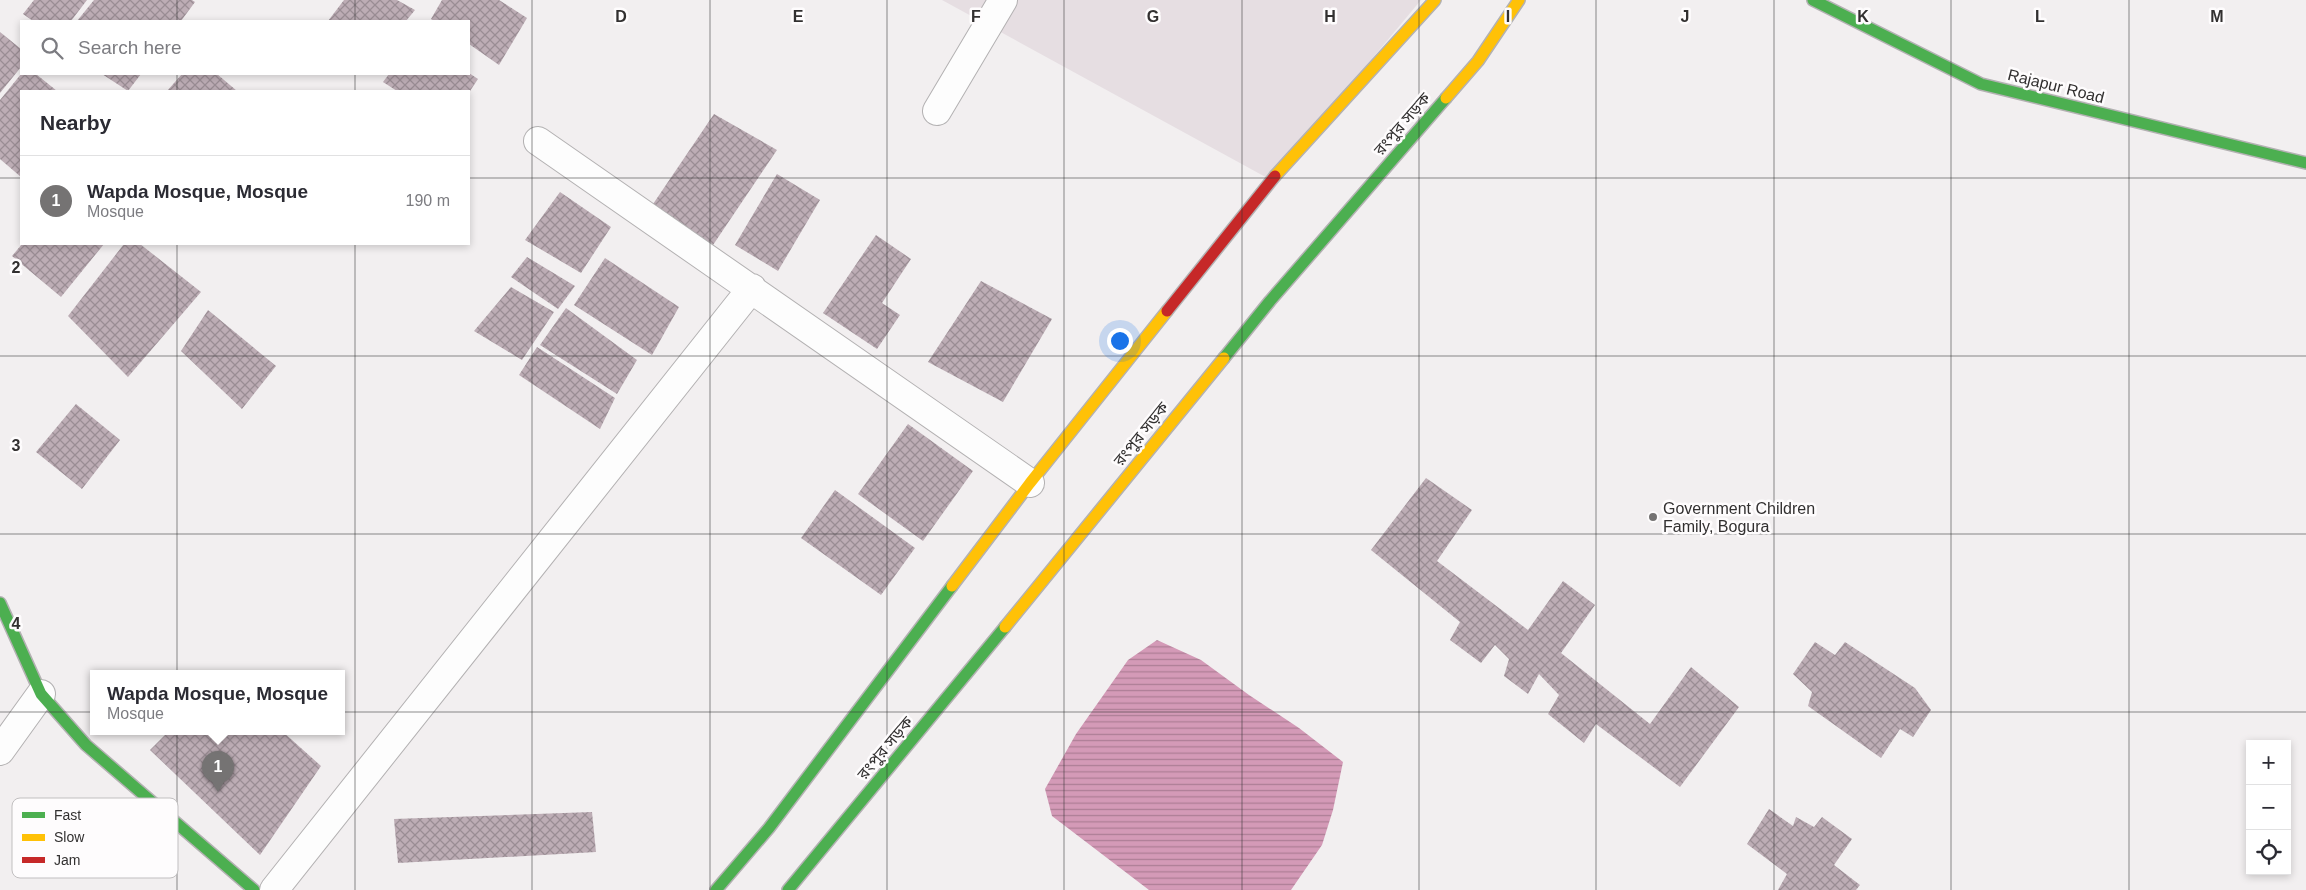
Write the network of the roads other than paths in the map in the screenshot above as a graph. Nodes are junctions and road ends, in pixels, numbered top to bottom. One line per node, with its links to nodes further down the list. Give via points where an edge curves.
1 (1004, 0): 5 (street)
2 (1435, 0): 9 (main road, via 1271,180)
3 (1519, 0): 18 (main road, রংপুর সড়ক, via 1478,61 1270,301)
4 (1813, 0): 7 (main road, Rajapur Road, via 1981,84)
5 (937, 111)
6 (538, 141): 8 (street)
7 (2306, 163)
8 (752, 288): 9 (street); 16 (street)
9 (1030, 483): 17 (main road, via 769,828)
10 (0, 603): 11 (main road)
11 (41, 694): 12 (street); 13 (main road, via 86,745)
12 (0, 751)
13 (147, 798)
14 (178, 824): 15 (main road)
15 (254, 890)
16 (274, 890)
17 (716, 890)
18 (788, 890)

